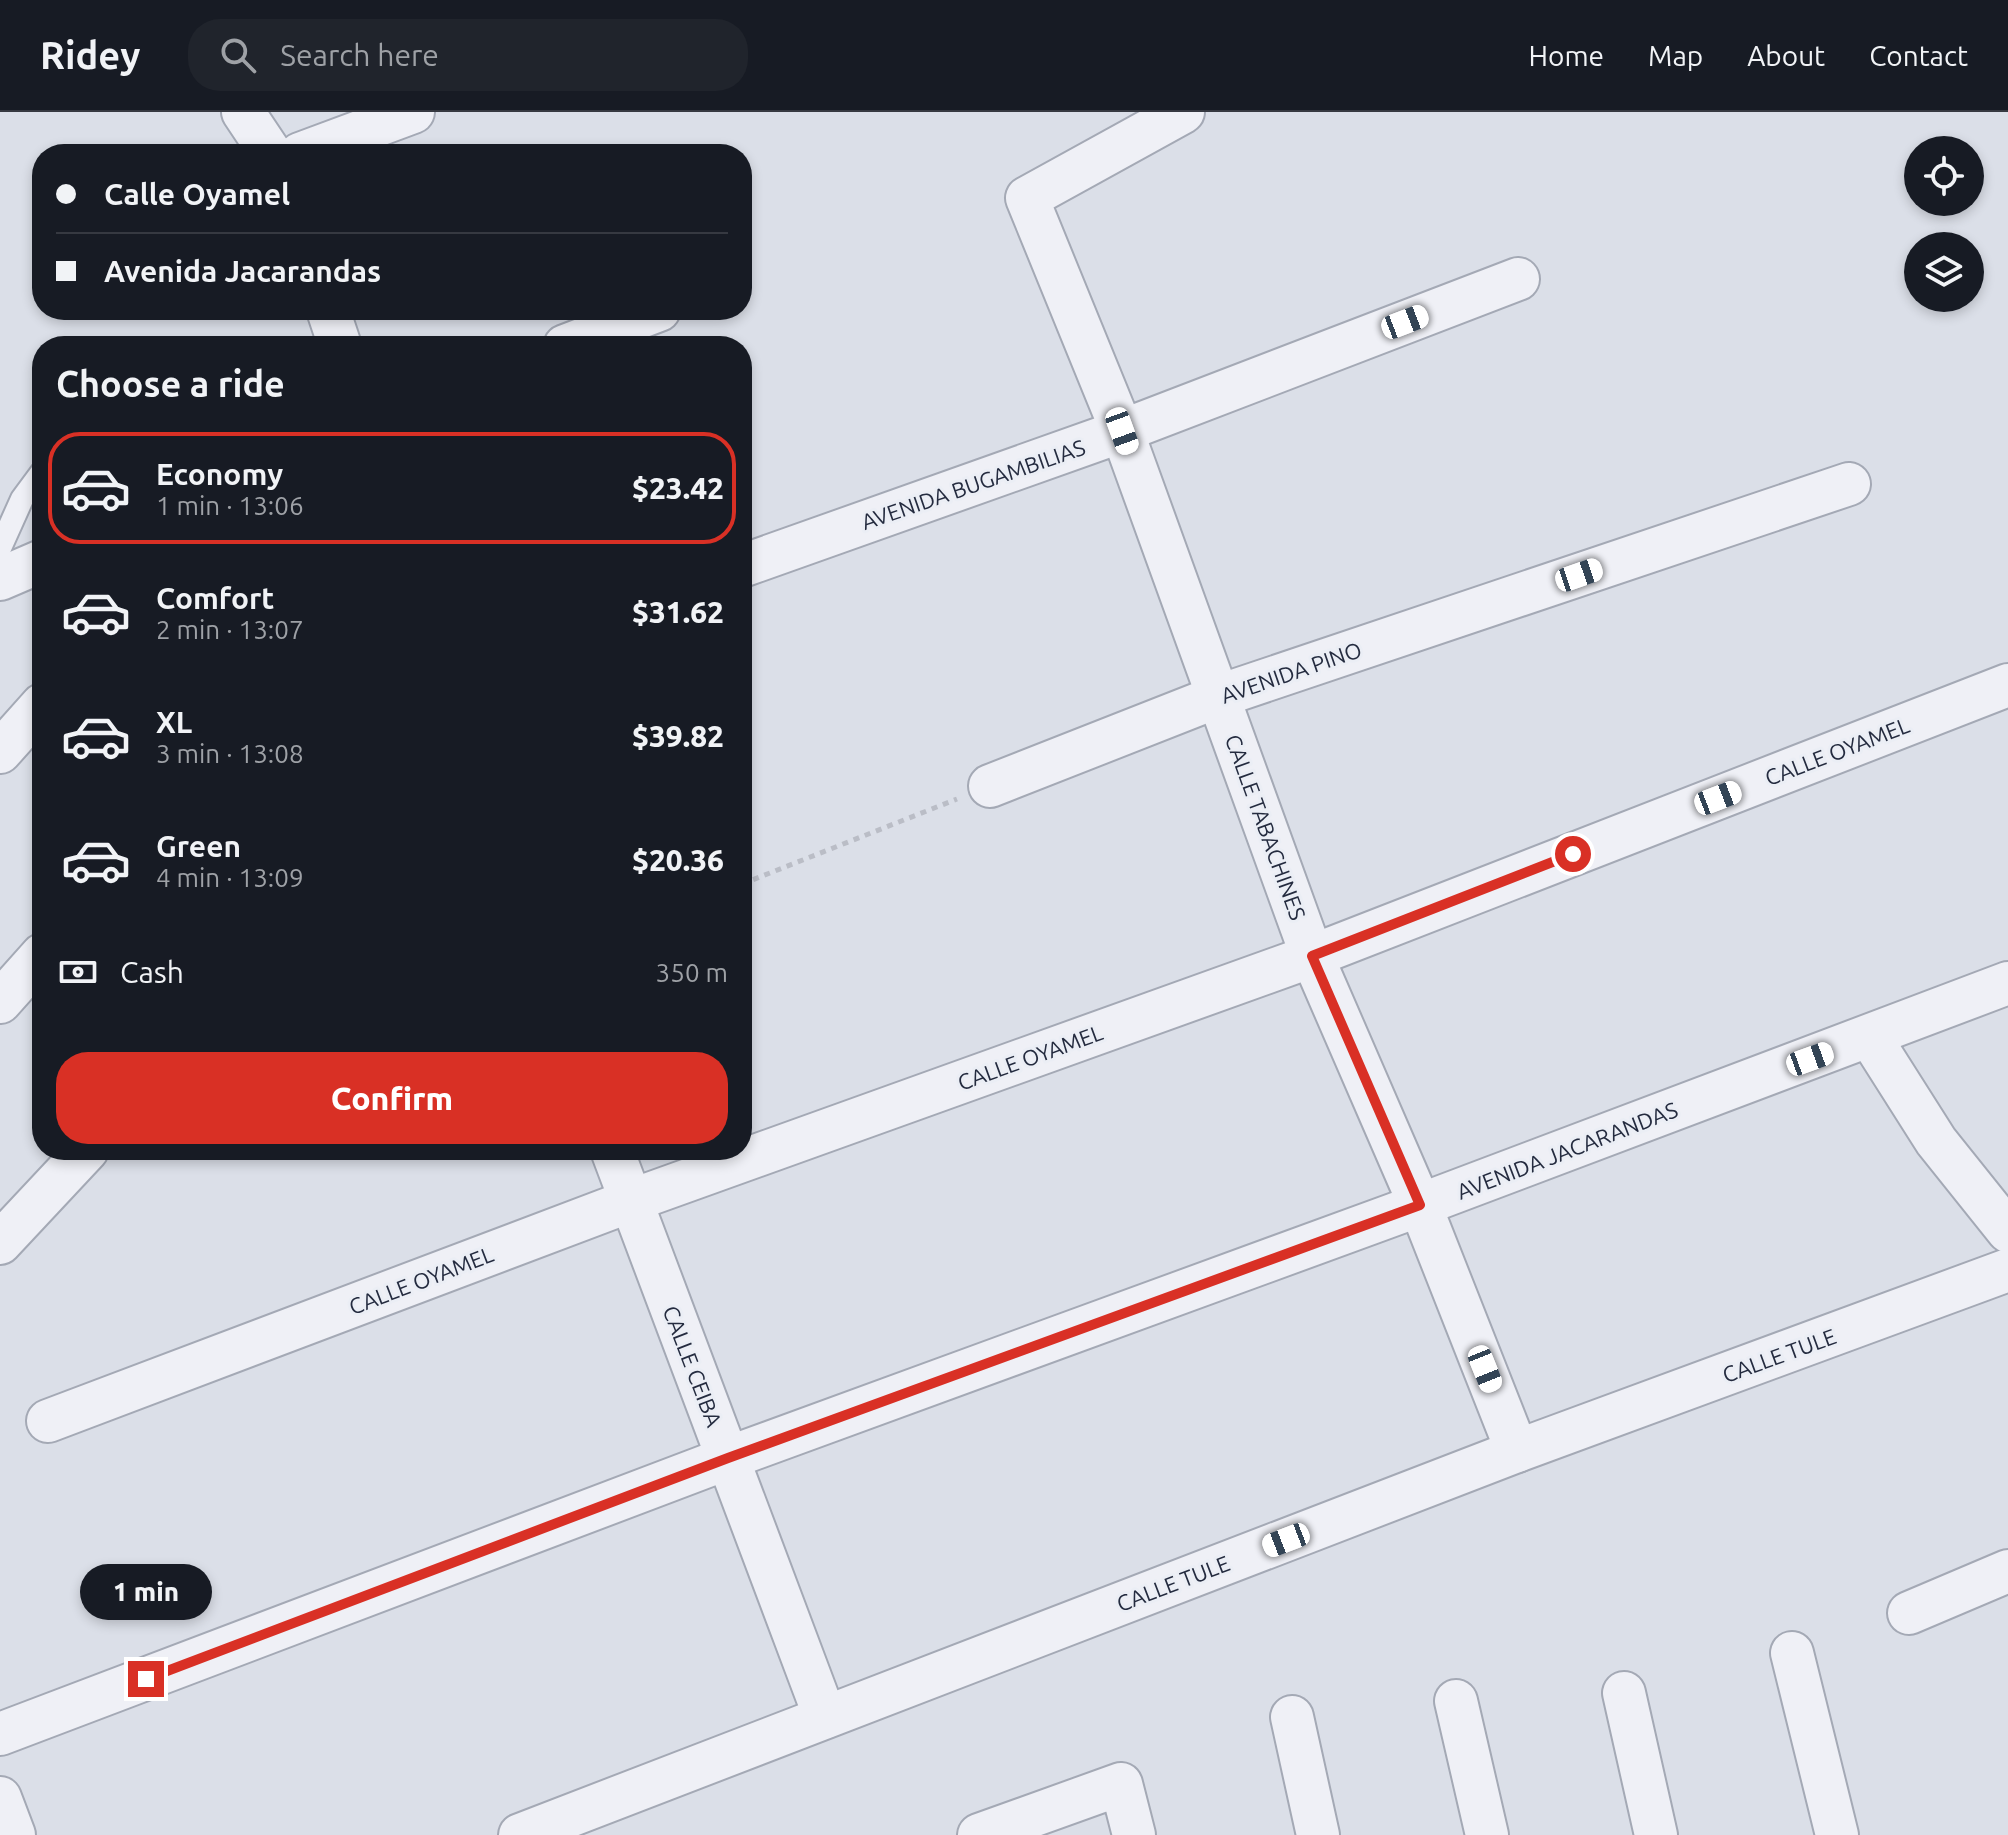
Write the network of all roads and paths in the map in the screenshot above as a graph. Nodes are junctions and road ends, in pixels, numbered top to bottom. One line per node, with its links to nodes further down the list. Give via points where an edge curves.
1 (243, 112): 4 (street)
2 (413, 112): 5 (street)
3 (1183, 112): 9 (street, CALLE TABACHINES, via 1027,198)
4 (264, 144)
5 (327, 144)
6 (1518, 279): 9 (street, AVENIDA BUGAMBILIAS)
7 (633, 320): 8 (street)
8 (591, 336)
9 (1122, 431): 13 (street, AVENIDA BUGAMBILIAS); 17 (street, CALLE TABACHINES)
10 (1849, 484): 17 (street, AVENIDA PINO)
11 (32, 486): 12 (lane)
12 (0, 548)
13 (752, 562)
14 (32, 565): 15 (street)
15 (0, 579)
16 (2008, 685): 22 (street, CALLE OYAMEL)
17 (1219, 696): 20 (street, AVENIDA PINO); 22 (street, CALLE TABACHINES)
18 (32, 716): 19 (street)
19 (0, 752)
20 (990, 786): 21 (path)
21 (752, 880)
22 (1312, 956): 27 (street, CALLE OYAMEL); 32 (street, CALLE TABACHINES)
23 (32, 966): 25 (street)
24 (2008, 983): 26 (street, AVENIDA JACARANDAS)
25 (0, 1002)
26 (1870, 1037): 32 (street, AVENIDA JACARANDAS); 33 (street, via 1936,1141)
27 (752, 1157)
28 (78, 1160): 34 (street)
29 (616, 1160): 31 (street, CALLE CEIBA)
30 (744, 1160): 31 (street, CALLE OYAMEL)
31 (630, 1201): 36 (street, CALLE OYAMEL); 38 (street, CALLE CEIBA)
32 (1420, 1205): 37 (street, CALLE TABACHINES); 38 (street, AVENIDA JACARANDAS)
33 (2008, 1231)
34 (0, 1243)
35 (2008, 1270): 37 (street, CALLE TULE)
36 (48, 1421)
37 (1517, 1451): 44 (street, CALLE TULE)
38 (728, 1458): 44 (street, CALLE CEIBA); 46 (street, AVENIDA JACARANDAS)
39 (2008, 1571): 40 (street)
40 (1909, 1613)
41 (1792, 1653): 55 (street)
42 (1624, 1693): 54 (street)
43 (1456, 1701): 53 (street)
44 (825, 1717): 49 (street, CALLE TULE)
45 (1292, 1717): 52 (street)
46 (0, 1734)
47 (0, 1798): 48 (street)
48 (14, 1835)
49 (520, 1835)
50 (979, 1835): 51 (street, via 1121,1784)
51 (1134, 1835)
52 (1318, 1835)
53 (1487, 1835)
54 (1656, 1835)
55 (1837, 1835)

